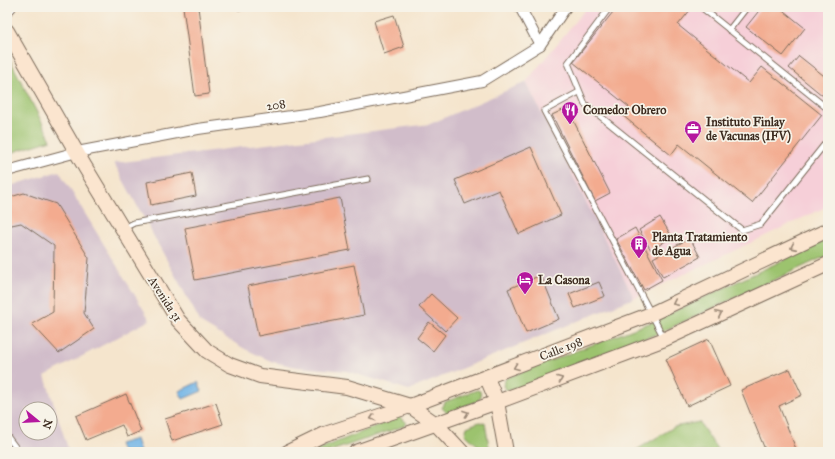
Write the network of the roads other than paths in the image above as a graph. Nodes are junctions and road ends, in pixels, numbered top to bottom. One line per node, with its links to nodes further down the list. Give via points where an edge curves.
1 (11, 7): 7 (street)
2 (520, 7): 10 (street)
3 (566, 7): 10 (street)
4 (610, 7): 11 (lane, via 568,63)
5 (701, 7): 8 (lane)
6 (747, 7): 8 (lane)
7 (7, 11)
8 (729, 30): 12 (lane)
9 (7, 31): 14 (main road, Avenida 31)
10 (540, 45): 14 (street, 208, via 482,81 320,112 198,129)
11 (580, 92): 13 (lane, via 584,104 742,230 761,224); 20 (lane, via 544,111)
12 (828, 109)
13 (828, 140)
14 (77, 152): 15 (street, 208); 17 (main road, Avenida 31)
15 (7, 171)
16 (368, 179): 17 (lane, via 134,223)
17 (122, 229): 25 (main road, Avenida 31, via 178,320 207,351 230,365 260,376 346,388)
18 (828, 230): 20 (main road, Calle 198, one-way to 20)
19 (828, 264): 21 (main road, one-way to 19)
20 (651, 314): 21 (lane); 22 (main road, Calle 198, one-way to 22)
21 (665, 339): 24 (main road, one-way to 21)
22 (487, 378): 23 (main road, Calle 198); 24 (main road)
23 (437, 396): 25 (main road, Calle 198); 26 (main road, via 434,410)
24 (497, 402): 26 (main road, one-way to 24); 32 (main road)
25 (410, 406): 26 (main road, Avenida 31); 29 (main road, Calle 198, one-way to 29, via 325,434)
26 (436, 424): 30 (main road); 31 (main road, Avenida 31)
27 (7, 436): 28 (lane)
28 (19, 452)
29 (288, 452)
30 (356, 452)
31 (462, 452)
32 (506, 452)

